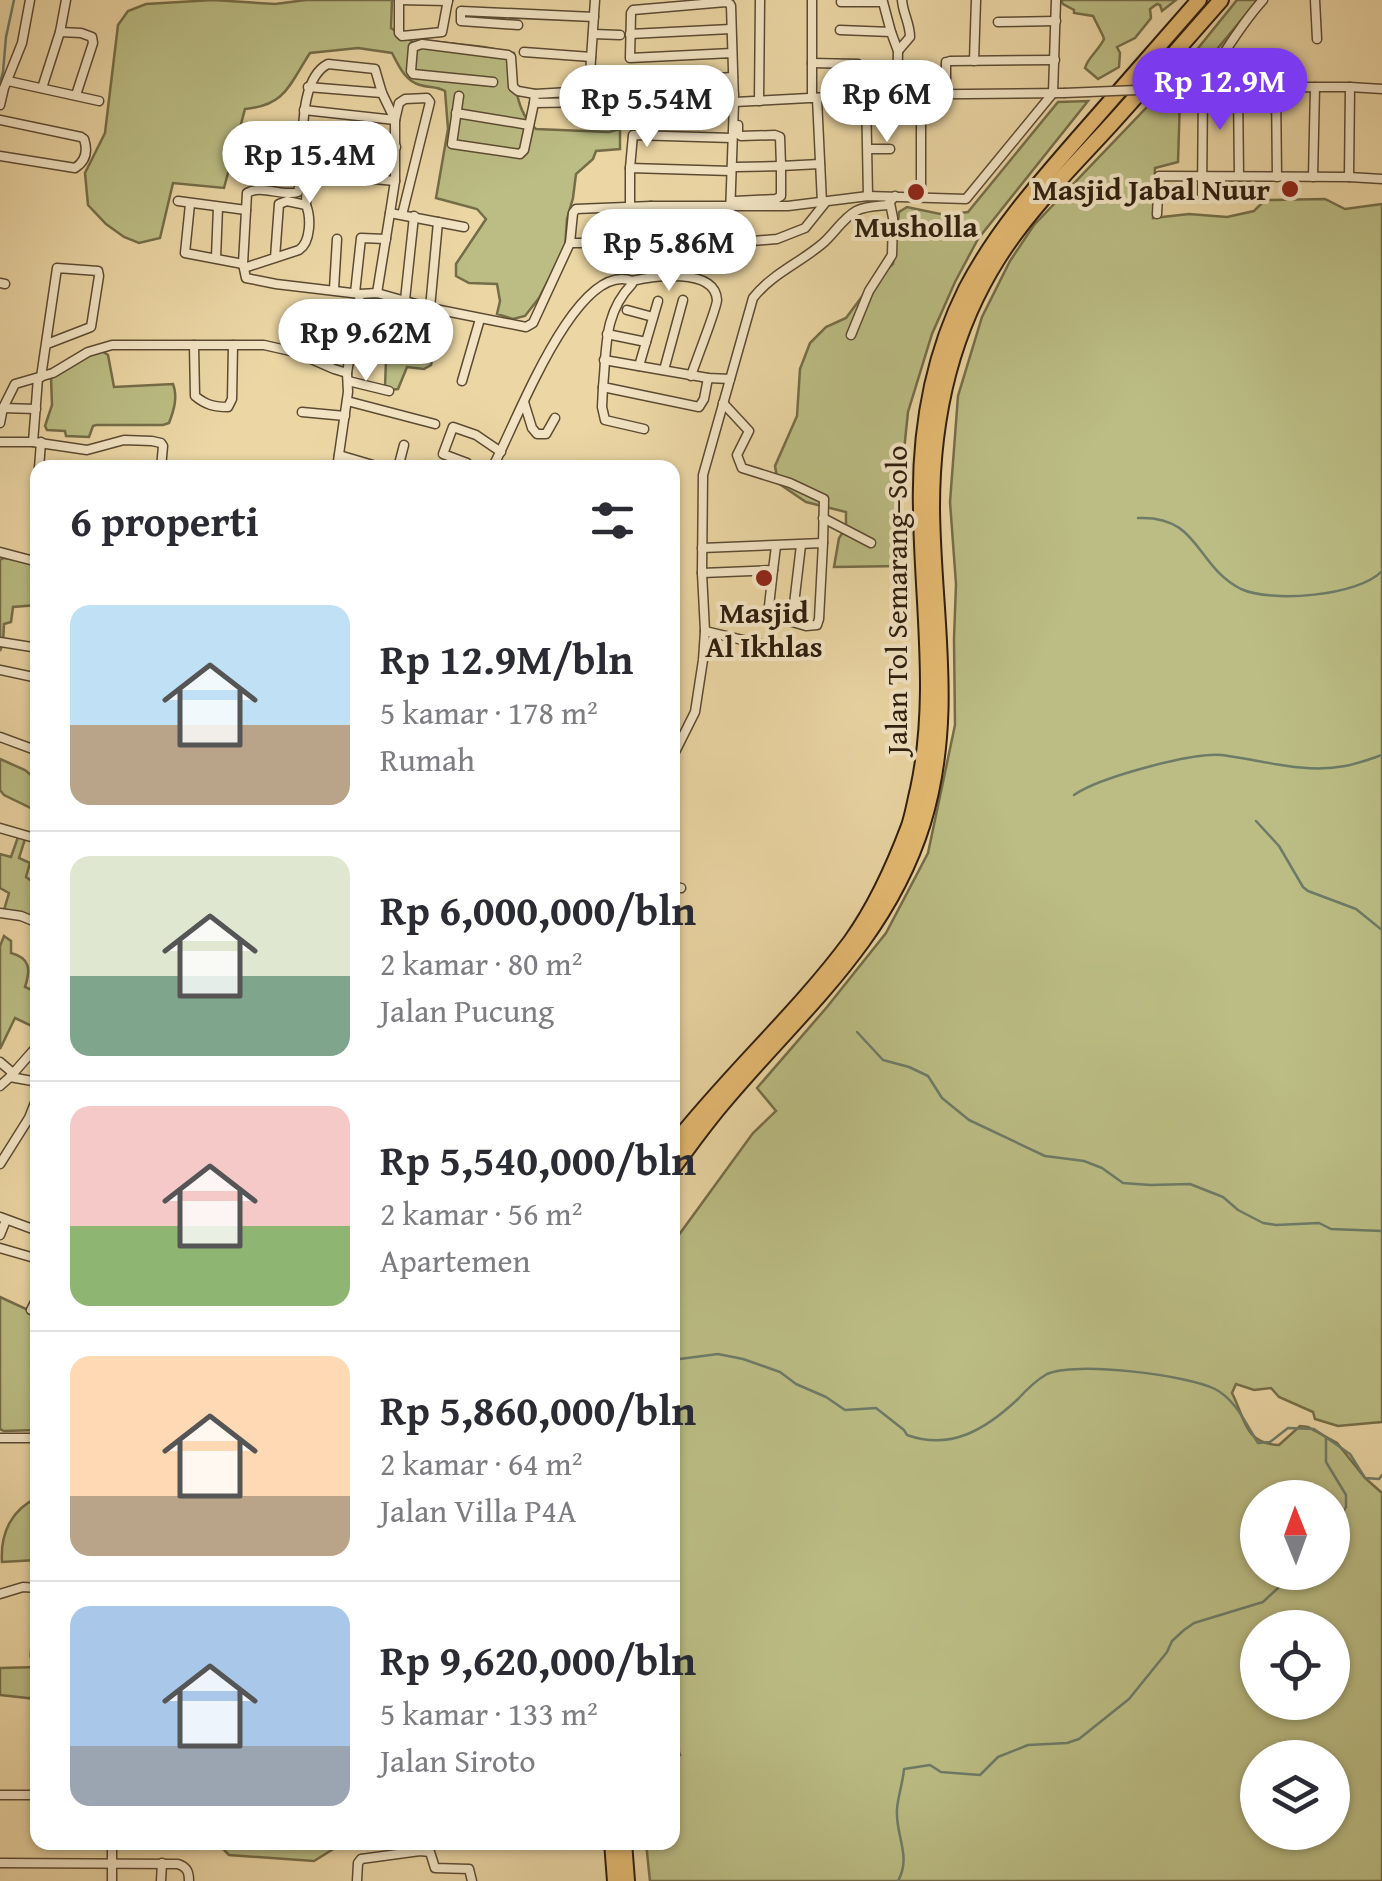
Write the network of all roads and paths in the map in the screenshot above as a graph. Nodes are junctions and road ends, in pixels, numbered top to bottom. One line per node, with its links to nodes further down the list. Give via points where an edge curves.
1 (30, 0): 41 (street)
2 (66, 0): 25 (street)
3 (399, 0): 14 (street); 14 (street, via 402,36 442,32)
4 (595, 0): 19 (street)
5 (760, 0): 65 (street)
6 (812, 0): 36 (street)
7 (902, 0): 30 (street, via 910,37)
8 (976, 0): 35 (street)
9 (1056, 0): 20 (street)
10 (1199, 0): 207 (highway, Jalan Tol Semarang–Solo, via 1033,190 966,290 938,362 925,422 920,498 928,718 911,822 853,938)
11 (1221, 0): 207 (highway, Jalan Tol Semarang–Solo, via 1038,204 972,308 949,367 934,442 942,718 922,825 894,894 865,942)
12 (1263, 0): 49 (street)
13 (1315, 0): 29 (street)
14 (448, 1)
15 (714, 2): 17 (street); 23 (street, via 730,4)
16 (841, 2): 26 (street, via 883,2)
17 (688, 3): 18 (street)
18 (664, 4): 28 (street, via 631,11)
19 (594, 17): 22 (street, via 461,11 461,20); 27 (street)
20 (1056, 21): 21 (street); 34 (street)
21 (998, 22)
22 (518, 26)
23 (731, 29): 28 (street); 32 (street)
24 (840, 30): 26 (street)
25 (60, 32): 47 (street); 54 (street, via 92,38)
26 (891, 32): 30 (street)
27 (593, 34): 28 (street); 33 (street)
28 (629, 34): 32 (street, via 630,58)
29 (1317, 39)
30 (898, 51): 56 (street)
31 (524, 52): 33 (street)
32 (732, 53): 40 (street)
33 (590, 57): 38 (street)
34 (1055, 60): 35 (street); 53 (street)
35 (974, 61): 58 (street, via 948,61)
36 (812, 63): 37 (street); 61 (street)
37 (858, 64)
38 (590, 74): 39 (street); 60 (street, via 584,92)
39 (629, 74)
40 (733, 77): 43 (street); 63 (street)
41 (8, 82): 47 (street); 67 (street)
42 (493, 82): 60 (street, via 413,74 413,47 508,55 513,87)
43 (637, 83)
44 (1350, 86): 46 (street); 51 (street); 92 (street)
45 (308, 87): 52 (street); 52 (street, via 328,64 375,69); 68 (street)
46 (1315, 87): 48 (street); 90 (street)
47 (42, 88): 54 (street)
48 (1276, 88): 50 (street); 91 (street)
49 (1201, 89): 50 (street); 53 (street, bridge); 88 (street)
50 (1238, 89): 89 (street)
51 (1382, 89)
52 (382, 93): 71 (street)
53 (1053, 93): 58 (street); 97 (street, via 971,196)
54 (76, 95): 64 (street)
55 (866, 95): 56 (street); 61 (street); 78 (street)
56 (897, 95): 57 (street)
57 (922, 95): 58 (street); 97 (street)
58 (946, 95)
59 (460, 96): 69 (street)
60 (534, 98): 66 (street); 72 (street)
61 (814, 98): 65 (street); 83 (street)
62 (632, 99): 63 (street)
63 (735, 99): 65 (street); 75 (street); 84 (street, via 738,134 779,135)
64 (99, 101)
65 (759, 101)
66 (600, 102)
67 (0, 105)
68 (304, 110): 71 (street); 74 (street)
69 (456, 112): 72 (street); 76 (street)
70 (0, 120): 80 (street, via 81,137 86,152 70,168)
71 (395, 120): 77 (street); 110 (street, via 401,100 429,100)
72 (529, 125): 76 (street, via 522,153)
73 (265, 132): 74 (street)
74 (304, 136): 77 (street); 87 (street)
75 (732, 138): 85 (street, via 633,135); 86 (street)
76 (452, 144): 81 (street)
77 (396, 146): 94 (street)
78 (869, 149): 79 (street); 95 (street)
79 (890, 149)
80 (0, 156)
81 (450, 158)
82 (240, 163): 87 (street)
83 (820, 164): 84 (street); 100 (street)
84 (781, 166): 86 (street); 103 (street, via 781,196)
85 (630, 168): 86 (street); 106 (street)
86 (734, 169): 103 (street)
87 (302, 171): 94 (street); 102 (street); 107 (street, via 298,192 251,190)
88 (1202, 176): 89 (street); 96 (street); 109 (street, via 1158,176)
89 (1240, 176): 91 (street)
90 (1313, 176): 91 (street); 92 (street)
91 (1277, 177)
92 (1349, 177): 93 (street)
93 (1382, 179)
94 (395, 181): 108 (street)
95 (868, 196): 98 (street); 100 (street)
96 (1202, 196)
97 (921, 197): 98 (street)
98 (893, 200): 135 (street, via 892,255); 148 (street, via 851,214 802,260 771,277 753,298)
99 (178, 202): 101 (street)
100 (824, 203): 103 (street); 117 (street, via 794,234)
101 (190, 204): 105 (street); 119 (street, via 185,253)
102 (306, 204): 120 (street, via 305,246); 120 (street, via 279,204)
103 (732, 204): 104 (street); 117 (street)
104 (651, 206): 106 (street); 116 (street)
105 (218, 207): 107 (street); 119 (street)
106 (630, 207): 118 (street, via 574,210)
107 (246, 210): 121 (street)
108 (390, 214): 110 (street); 115 (street)
109 (1157, 214)
110 (402, 215): 111 (street)
111 (414, 216): 112 (street); 126 (street)
112 (438, 222): 113 (street); 129 (street)
113 (464, 227)
114 (337, 238): 123 (street)
115 (386, 239): 124 (street, via 361,238); 125 (street)
116 (650, 242): 117 (street); 118 (street)
117 (729, 242)
118 (570, 243): 132 (street, via 534,322 528,327)
119 (216, 258): 121 (street)
120 (275, 258): 121 (street)
121 (244, 266): 123 (street, via 253,281)
122 (632, 281): 134 (street, via 617,301); 144 (street, via 688,277 713,289 717,304); 153 (street, via 617,279 578,308 552,343)
123 (334, 289): 124 (street)
124 (357, 293): 125 (street); 140 (street)
125 (377, 294): 126 (street)
126 (405, 300): 129 (street)
127 (683, 300): 143 (street)
128 (658, 301): 131 (street)
129 (430, 308): 132 (street)
130 (627, 310): 131 (street)
131 (653, 316): 137 (street)
132 (480, 319): 149 (street)
133 (286, 328): 140 (street, via 312,344)
134 (608, 334): 137 (street); 141 (street)
135 (851, 335)
136 (47, 341): 136 (street, via 90,328 100,272 59,267); 146 (street)
137 (646, 342): 142 (street)
138 (194, 345): 139 (street); 139 (street, via 196,396 228,407); 146 (street, via 112,344)
139 (233, 345): 145 (street, via 296,352)
140 (351, 352): 145 (street)
141 (604, 360): 142 (street); 150 (street)
142 (639, 366): 143 (street)
143 (664, 370): 144 (street)
144 (690, 376): 147 (street)
145 (347, 377): 151 (street); 152 (street)
146 (39, 378): 155 (street, via 15,384); 156 (street)
147 (708, 378): 148 (street); 150 (street, via 700,407)
148 (730, 378): 154 (street)
149 (462, 381)
150 (602, 387): 162 (street, via 605,420)
151 (389, 392)
152 (347, 401): 158 (street); 161 (street)
153 (524, 402): 159 (street, via 536,434 546,434); 166 (street)
154 (722, 403): 177 (street, via 748,430 739,465 822,497); 182 (street, via 704,475)
155 (3, 408): 156 (street); 160 (street)
156 (36, 409): 164 (street)
157 (302, 412): 158 (street)
158 (345, 416): 168 (street)
159 (555, 418)
160 (0, 423)
161 (434, 424)
162 (644, 429)
163 (0, 442): 164 (street)
164 (37, 442): 169 (street); 170 (street, via 92,450 124,440 158,442)
165 (404, 444): 173 (street)
166 (501, 452): 167 (street, via 455,422); 176 (street)
167 (443, 454): 174 (street); 175 (street)
168 (338, 455): 171 (street); 172 (street)
169 (38, 460)
170 (161, 460)
171 (337, 460)
172 (355, 460)
173 (400, 460)
174 (441, 460)
175 (458, 460)
176 (496, 460)
177 (824, 518): 178 (street); 180 (street)
178 (872, 543)
179 (801, 544): 180 (street); 181 (street); 187 (street)
180 (822, 544): 187 (street, via 819,623)
181 (776, 546): 182 (street); 185 (street)
182 (702, 548): 186 (street)
183 (0, 552): 184 (street)
184 (30, 560)
185 (773, 570): 186 (street); 187 (street, via 768,614)
186 (702, 573): 188 (street)
187 (792, 622)
188 (705, 631): 191 (street); 195 (street, via 694,712)
189 (0, 642): 190 (street)
190 (30, 647)
191 (806, 655)
192 (0, 670): 193 (street)
193 (30, 676)
194 (0, 737): 196 (street)
195 (680, 741)
196 (30, 748)
197 (1, 830): 198 (street)
198 (30, 837)
199 (0, 913): 200 (street)
200 (30, 920)
201 (30, 1054): 203 (street)
202 (0, 1062): 203 (street)
203 (12, 1075): 204 (street); 205 (street)
204 (30, 1080)
205 (0, 1086)
206 (30, 1120): 210 (street)
207 (693, 1130): 208 (highway, Jalan Tol Semarang–Solo); 209 (highway, Jalan Tol Semarang–Solo)
208 (680, 1141)
209 (680, 1154)
210 (0, 1164)
211 (3, 1218): 212 (street); 213 (street)
212 (30, 1228)
213 (0, 1235)
214 (0, 1248): 215 (street)
215 (30, 1257)
216 (0, 1438): 217 (street)
217 (30, 1438)
218 (30, 1587): 219 (street)
219 (0, 1594)
220 (0, 1795): 221 (street)
221 (30, 1796)
222 (112, 1850): 226 (street)
223 (613, 1850): 233 (highway)
224 (625, 1850): 234 (highway)
225 (0, 1863): 226 (street)
226 (112, 1863): 227 (street); 228 (street)
227 (162, 1863): 229 (street); 230 (street, via 185,1866)
228 (112, 1881)
229 (161, 1881)
230 (189, 1881)
231 (357, 1881): 232 (street, via 361,1859 420,1852 431,1853 434,1868 469,1869)
232 (472, 1881)
233 (615, 1881)
234 (627, 1881)

